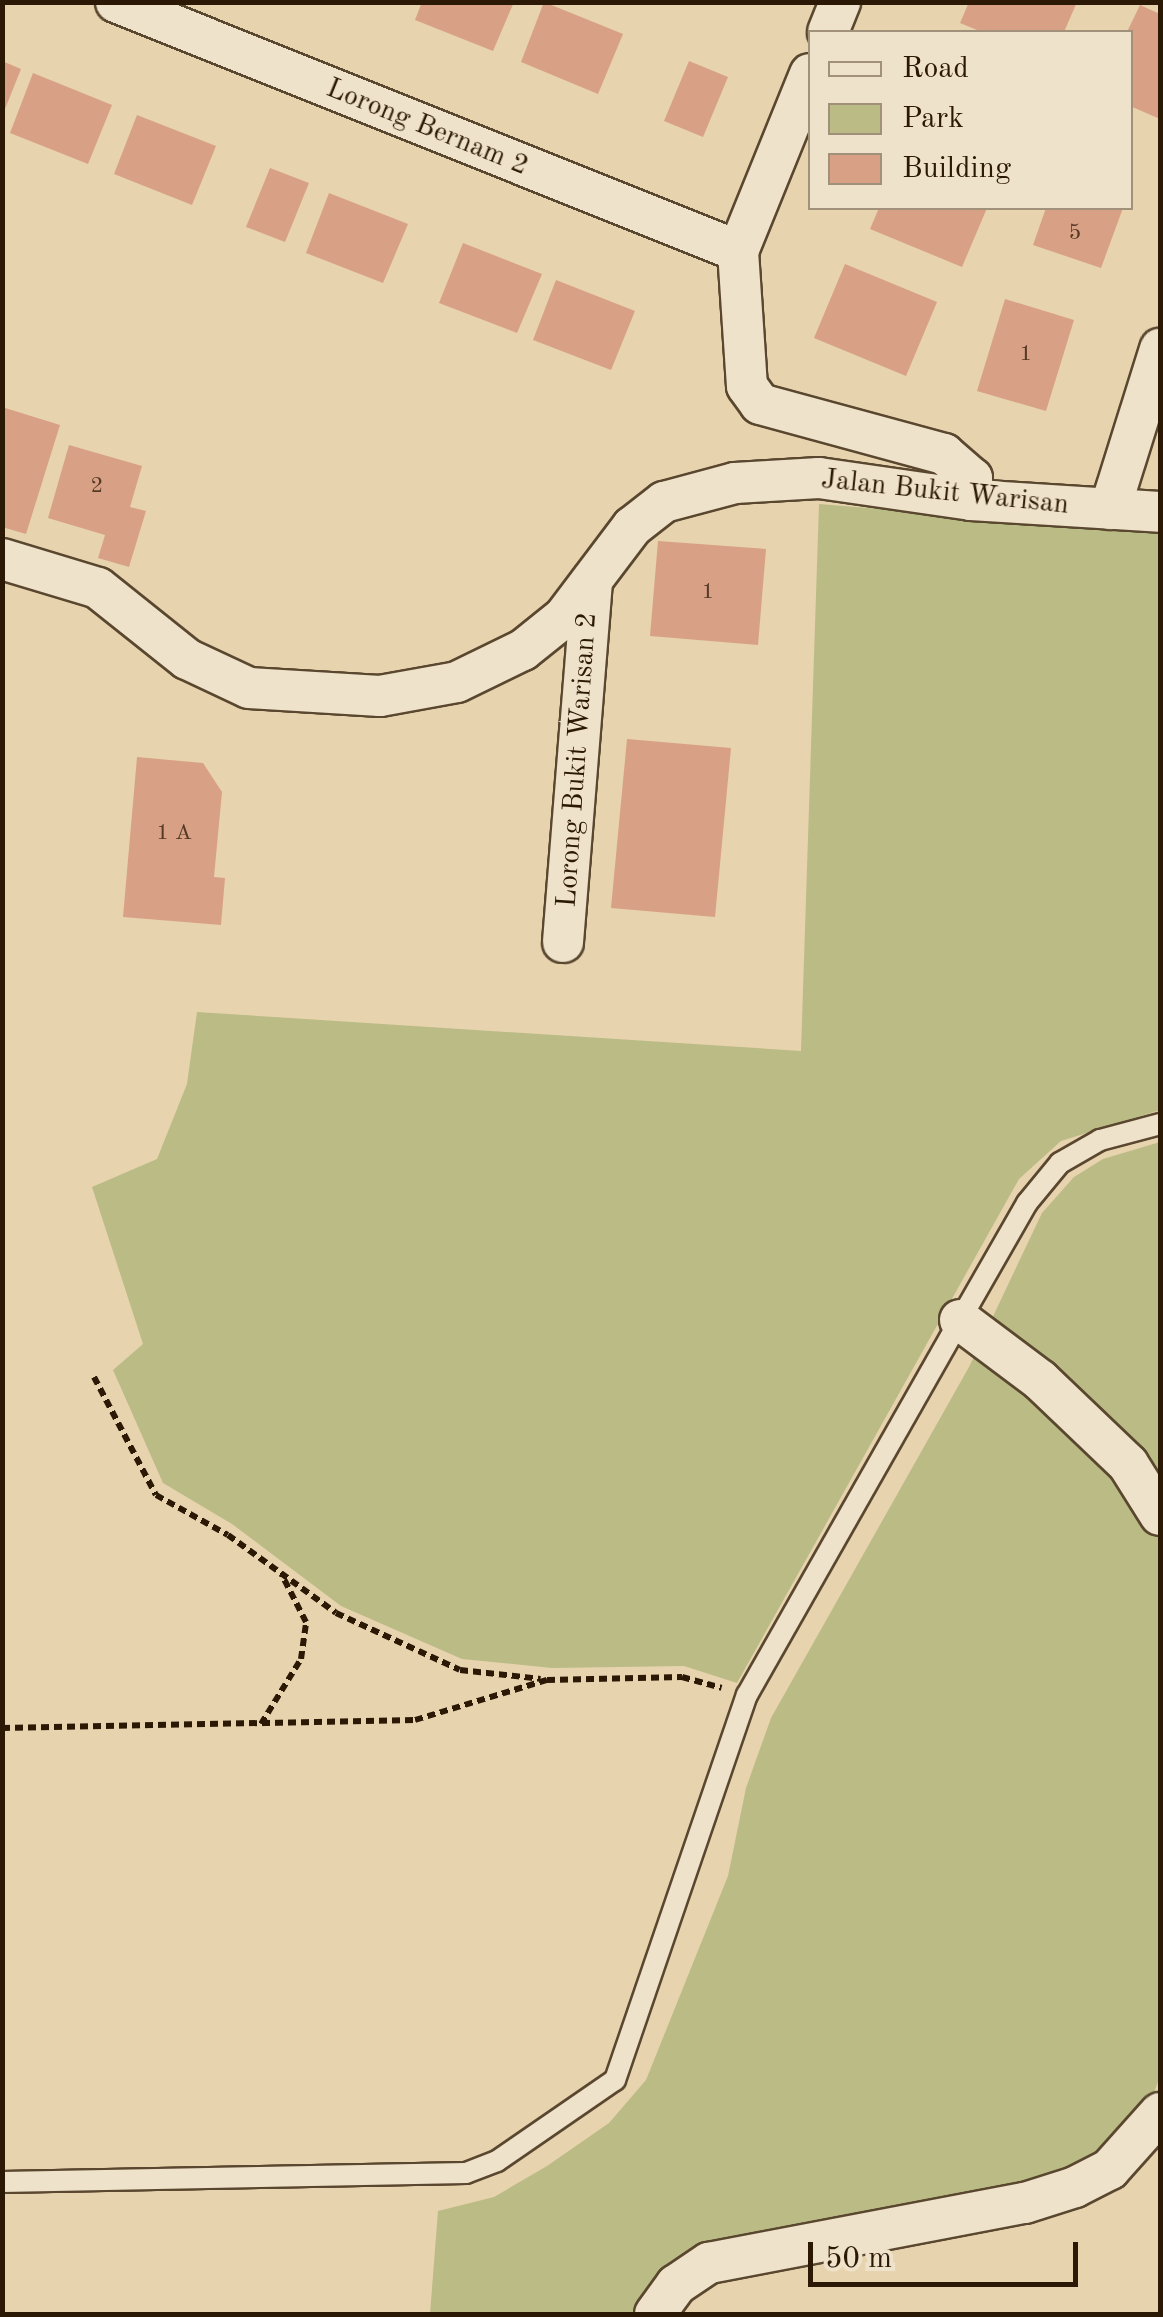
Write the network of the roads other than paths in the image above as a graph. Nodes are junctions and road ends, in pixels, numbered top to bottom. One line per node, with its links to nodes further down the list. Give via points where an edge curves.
1 (116, 2): 5 (street, Lorong Bernam 2)
2 (840, 2): 3 (street)
3 (829, 30)
4 (808, 79): 5 (street)
5 (738, 251): 7 (street, via 744,373 760,404 944,454 972,478)
6 (1160, 350): 8 (street)
7 (971, 500): 8 (street, Jalan Bukit Warisan); 11 (street, Jalan Bukit Warisan, via 819,478 735,483 664,502 632,527)
8 (1110, 509): 9 (street, Jalan Bukit Warisan)
9 (1160, 512)
10 (2, 559): 11 (street, Jalan Bukit Warisan, via 98,588 202,667 249,688 297,695 380,696 457,682 524,650 564,617)
11 (592, 577): 12 (street, Lorong Bukit Warisan 2)
12 (564, 942)
13 (1160, 1124): 14 (lane, via 1100,1140 1060,1163 1027,1203)
14 (960, 1320): 15 (street, via 1040,1380 1128,1464); 17 (lane, via 747,1695 615,2080 466,2173)
15 (1160, 1515)
16 (1160, 2113): 18 (street, via 1110,2169 1075,2187 1025,2203 709,2263 676,2285)
17 (2, 2182)
18 (655, 2314)

